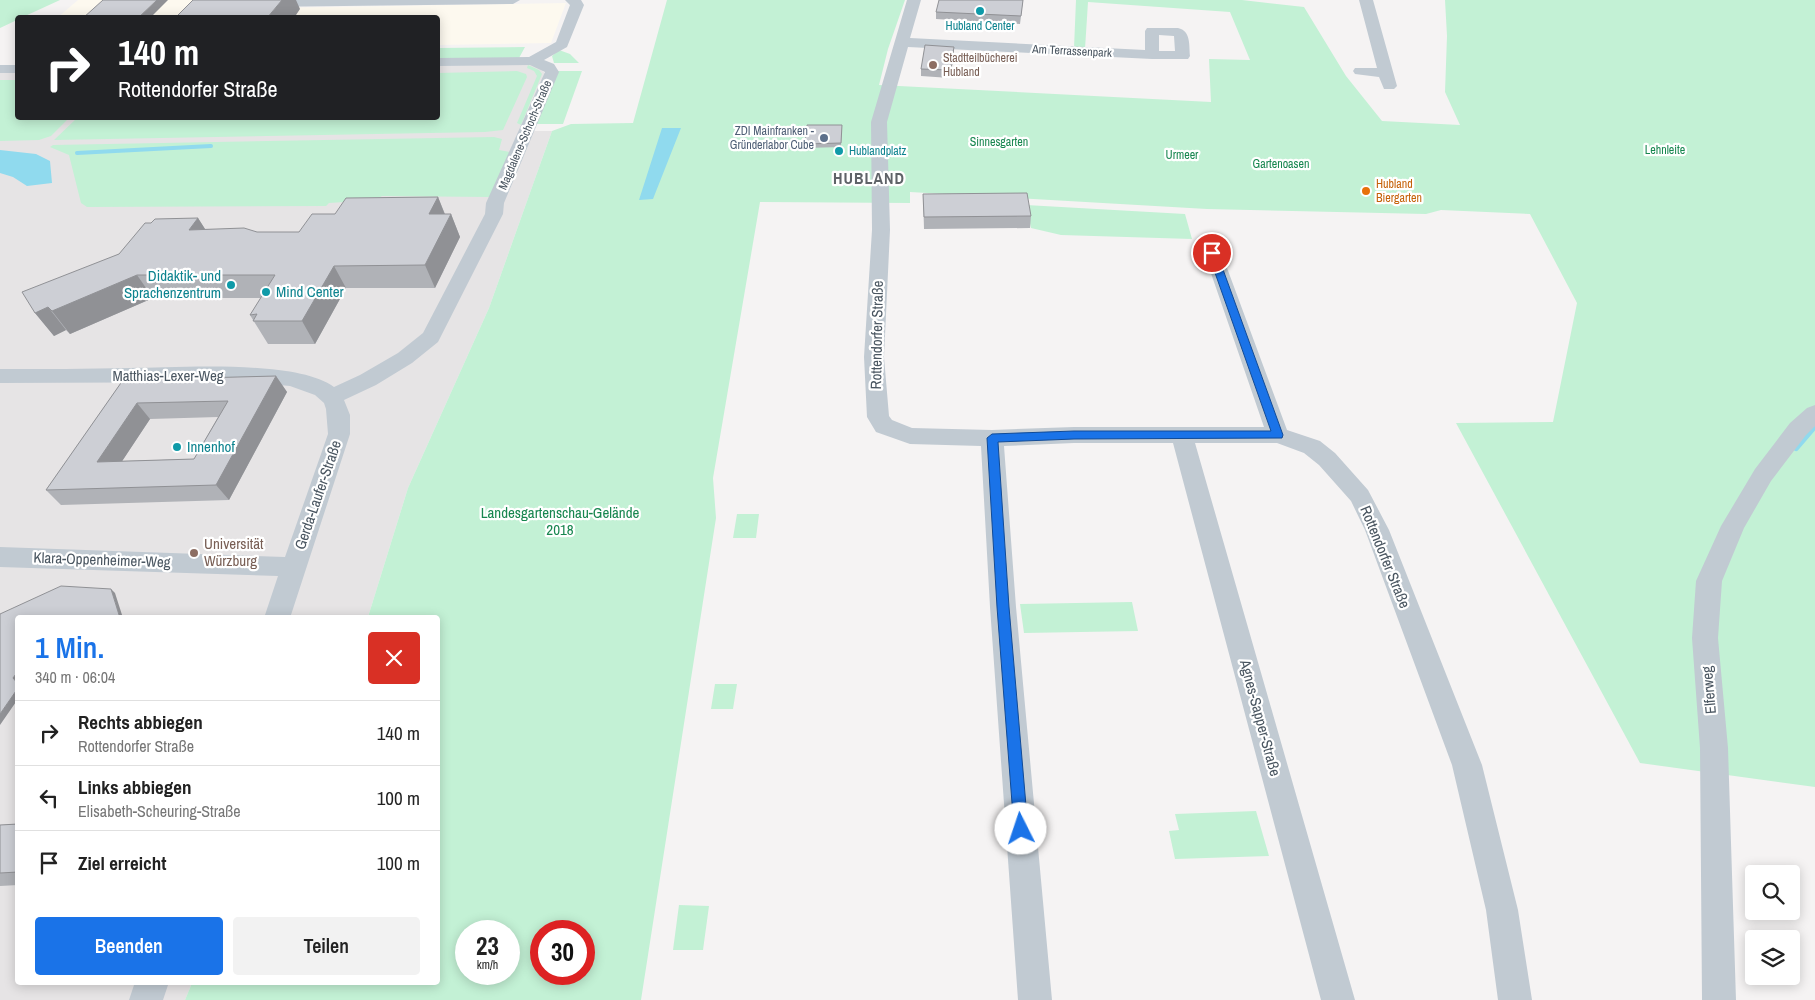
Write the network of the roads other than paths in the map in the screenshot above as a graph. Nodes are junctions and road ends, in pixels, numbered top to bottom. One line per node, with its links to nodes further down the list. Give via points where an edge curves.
1 (513, 0): 5 (street)
2 (572, 0): 8 (street, via 577,5 562,44)
3 (914, 0): 6 (street)
4 (1366, 0): 12 (street, via 1388,79)
5 (247, 4)
6 (902, 42): 7 (street, Am Terrassenpark); 19 (street, Rottendorfer Straße, via 879,122 881,202 874,357 878,417 884,426 910,436)
7 (1152, 55)
8 (532, 61): 9 (street, Magdalene-Schoch-Straße); 15 (street, Magdalene-Schoch-Straße, via 549,67 552,72 495,204 494,214 431,336 405,358)
9 (440, 62)
10 (0, 69): 11 (street)
11 (15, 69)
12 (1360, 71)
13 (1212, 253): 17 (street)
14 (0, 376): 15 (street, Matthias-Lexer-Weg, via 216,375 286,378 322,390)
15 (331, 397): 21 (street, Gerda-Laufer-Straße, via 340,418 339,434)
16 (1815, 413): 28 (street, Elferweg, via 1798,429 1763,475 1733,526 1709,581 1705,638 1714,748)
17 (1278, 435): 18 (street, Rottendorfer Straße); 27 (street, Rottendorfer Straße, via 1312,446 1327,459 1360,496 1377,530 1466,764 1502,910)
18 (1182, 436): 19 (street, Rottendorfer Straße); 26 (street, Agnes-Sapper-Straße)
19 (992, 438): 25 (street)
20 (0, 556): 21 (street, Klara-Oppenheimer-Weg)
21 (294, 567): 22 (street, Gerda-Laufer-Straße)
22 (278, 615)
23 (151, 985): 24 (street)
24 (146, 1000)
25 (1034, 1000)
26 (1338, 1000)
27 (1515, 1000)
28 (1719, 1000)

